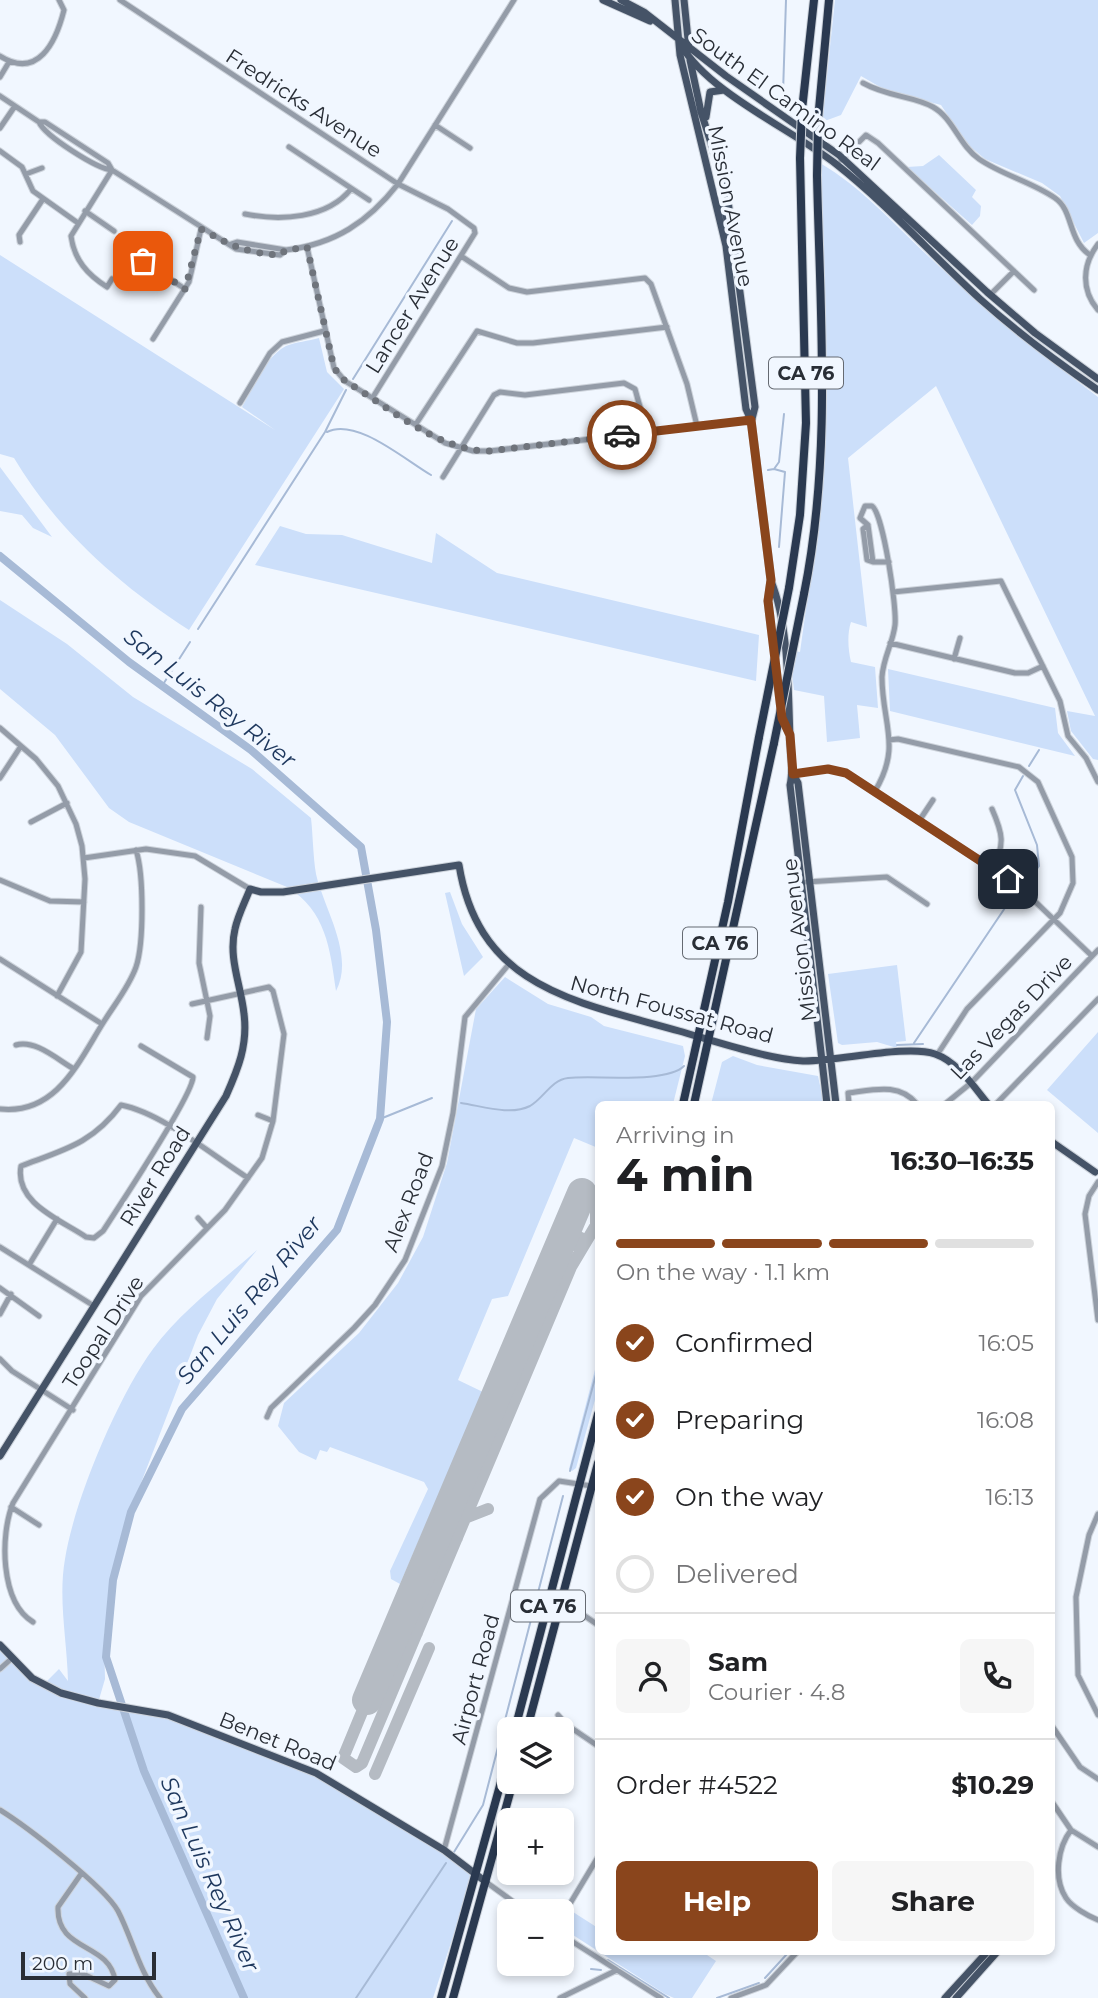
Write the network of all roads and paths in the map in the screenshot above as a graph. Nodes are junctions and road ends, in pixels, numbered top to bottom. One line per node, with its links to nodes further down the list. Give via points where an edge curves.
1 (59, 0): 16 (street, via 64,10 48,50 29,64)
2 (120, 0): 36 (street, Fredricks Avenue)
3 (514, 0): 22 (street)
4 (621, 0): 10 (main road)
5 (675, 0): 12 (main road, Mission Avenue)
6 (684, 0): 13 (main road, Mission Avenue)
7 (814, 0): 118 (highway, CA 76, bridge, via 800,158 806,422 800,515)
8 (830, 0): 120 (highway, CA 76, bridge, via 818,120 822,419 815,524 774,743)
9 (606, 1): 10 (main road); 11 (main road)
10 (640, 10): 11 (main road)
11 (653, 22): 12 (main road)
12 (677, 38): 13 (main road, South El Camino Real); 15 (main road, South El Camino Real); 25 (main road, Mission Avenue)
13 (688, 46): 15 (main road, Mission Avenue); 29 (main road, South El Camino Real)
14 (0, 56): 16 (street)
15 (690, 61): 19 (main road, South El Camino Real); 24 (main road, Mission Avenue)
16 (9, 62): 17 (street)
17 (0, 77)
18 (863, 83): 52 (street, via 881,93 930,105 980,160 1057,199 1077,247)
19 (729, 91): 24 (main road, via 710,92); 31 (main road, South El Camino Real)
20 (0, 96): 21 (street)
21 (15, 106): 23 (street); 33 (street, via 69,147 103,169)
22 (435, 125): 27 (street); 36 (street)
23 (0, 128)
24 (706, 128): 30 (main road, Mission Avenue)
25 (700, 136): 30 (main road); 34 (main road, Mission Avenue)
26 (289, 147): 37 (street)
27 (470, 148)
28 (0, 150): 35 (street)
29 (843, 158): 31 (street); 55 (street, via 866,135); 62 (main road, South El Camino Real)
30 (717, 159): 38 (main road, Mission Avenue)
31 (837, 166): 69 (main road, South El Camino Real, via 981,299)
32 (42, 168): 35 (street)
33 (113, 170): 42 (street); 46 (street)
34 (710, 170): 38 (main road, via 720,193); 41 (main road, Mission Avenue)
35 (26, 174): 39 (street, via 33,191)
36 (398, 184): 45 (street, Fredricks Avenue); 51 (street, via 348,232)
37 (351, 188): 40 (street); 43 (street, via 330,205 299,216)
38 (727, 193): 48 (main road, Mission Avenue)
39 (43, 199): 44 (street); 49 (street, via 19,235)
40 (369, 200)
41 (718, 206): 48 (main road, via 724,207 728,232); 57 (main road, Mission Avenue)
42 (85, 211): 44 (street); 47 (street)
43 (245, 214)
44 (78, 223): 56 (street, via 71,236 83,267 107,287)
45 (474, 228): 53 (street, Lancer Avenue)
46 (201, 229): 51 (street, via 231,244 286,250); 58 (street)
47 (114, 230)
48 (734, 236): 60 (main road, Mission Avenue)
49 (20, 242)
50 (1098, 244): 52 (street)
51 (307, 247): 66 (street)
52 (1090, 255): 64 (street, via 1085,285)
53 (461, 256): 65 (street, via 515,291 645,278); 70 (street, Lancer Avenue)
54 (143, 261): 58 (street)
55 (1014, 271): 59 (street); 62 (street)
56 (112, 279)
57 (729, 279): 60 (main road); 61 (main road, Mission Avenue)
58 (185, 289): 67 (street)
59 (1034, 290)
60 (741, 294): 63 (main road, Mission Avenue)
61 (731, 295): 63 (main road); 72 (main road, Mission Avenue)
62 (990, 295): 68 (main road, South El Camino Real)
63 (743, 310): 72 (main road, Mission Avenue, via 755,407)
64 (1098, 310)
65 (667, 327): 73 (street, via 517,343 477,331); 74 (street)
66 (324, 331): 70 (street, via 334,368 345,381); 71 (street, via 282,342)
67 (153, 339)
68 (1098, 379)
69 (1098, 390)
70 (373, 397): 73 (street)
71 (240, 403)
72 (751, 420): 74 (street); 89 (main road, Mission Avenue, via 771,580 768,601 775,661)
73 (416, 424): 77 (street)
74 (697, 426): 75 (street)
75 (646, 432): 76 (street); 77 (street, via 635,389 624,383 525,395 500,392)
76 (616, 436): 77 (street, via 490,451); 78 (street)
77 (460, 449): 79 (street)
78 (620, 461)
79 (443, 477)
80 (888, 562): 80 (street, via 878,511 865,506 860,513 868,525 873,562); 81 (street)
81 (893, 592): 83 (street, via 895,624); 85 (street, via 1001,581)
82 (960, 638): 84 (street)
83 (890, 643): 84 (street); 87 (street, via 882,674)
84 (954, 659): 85 (street, via 1015,673)
85 (1043, 666): 91 (street, via 1060,701 1068,736)
86 (0, 729): 88 (street)
87 (889, 740): 92 (street, via 886,773); 107 (street, via 1019,766 1034,777 1072,857 1073,883)
88 (21, 746): 90 (street); 94 (street, via 48,772)
89 (793, 774): 92 (street, via 838,770); 102 (main road, Mission Avenue, via 798,783)
90 (0, 778)
91 (1098, 782)
92 (875, 791): 96 (street)
93 (933, 800): 96 (street)
94 (67, 803): 97 (street); 99 (street)
95 (992, 810): 100 (street, via 1003,835)
96 (919, 821): 100 (street)
97 (31, 822)
98 (136, 850): 99 (street, North Foussat Road); 103 (street, North Foussat Road, via 195,856); 117 (street, via 139,952 131,977)
99 (84, 858): 104 (street)
100 (993, 869): 107 (street)
101 (0, 880): 104 (street, via 50,901)
102 (806, 882): 105 (street, via 887,877); 124 (main road, Mission Avenue); 125 (main road, Mission Avenue)
103 (250, 888): 111 (main road, North Foussat Road, via 283,892 459,865 478,925); 112 (main road, River Road, via 235,929 233,961)
104 (84, 902): 113 (street, via 81,952)
105 (927, 904)
106 (201, 907): 115 (street, via 199,963)
107 (1054, 919): 109 (street); 123 (street, via 967,1009)
108 (1098, 950): 109 (street, Las Vegas Drive)
109 (1093, 956): 127 (street, Las Vegas Drive)
110 (0, 959): 113 (street)
111 (509, 964): 118 (main road, North Foussat Road, via 559,996); 163 (street, Alex Road, via 465,1017 442,1166 405,1260 375,1305)
112 (239, 993): 115 (street); 139 (street, Toopal Drive, via 269,987 273,991 284,1034); 141 (main road, River Road, via 245,1035 242,1062)
113 (57, 996): 117 (street)
114 (1098, 999): 136 (street)
115 (205, 1001): 116 (street); 119 (street, via 210,1016)
116 (192, 1004)
117 (102, 1024): 126 (street)
118 (700, 1037): 120 (main road, North Foussat Road); 128 (highway, CA 76)
119 (206, 1038)
120 (710, 1039): 125 (main road, North Foussat Road, via 802,1061); 129 (highway, CA 76)
121 (16, 1045): 126 (street, via 33,1045)
122 (141, 1046): 140 (street, via 193,1077 193,1086)
123 (937, 1055): 124 (main road, North Foussat Road, via 922,1051); 127 (main road)
124 (831, 1058): 125 (main road, North Foussat Road); 131 (main road, Mission Avenue)
125 (821, 1059): 130 (main road, Mission Avenue)
126 (74, 1069): 137 (street, via 61,1088 43,1101 20,1109)
127 (971, 1083): 134 (street, Las Vegas Drive); 135 (main road)
128 (684, 1101)
129 (695, 1101)
130 (827, 1101)
131 (836, 1101)
132 (849, 1101): 133 (street, via 848,1093 890,1088)
133 (914, 1101)
134 (949, 1101)
135 (986, 1101)
136 (999, 1101)
137 (0, 1109)
138 (258, 1115): 139 (street)
139 (273, 1121): 146 (street, Toopal Drive, via 268,1143)
140 (167, 1126): 141 (street); 143 (street, via 121,1105); 149 (street, via 103,1231 94,1238 86,1237)
141 (196, 1144): 146 (street); 156 (main road, River Road)
142 (1055, 1144): 145 (main road)
143 (70, 1149): 144 (street); 149 (street, via 21,1166 22,1189)
144 (74, 1156)
145 (1097, 1174)
146 (248, 1178): 150 (street, Toopal Drive)
147 (1098, 1182): 153 (street, via 1085,1214)
148 (198, 1218): 150 (street)
149 (57, 1219): 152 (street)
150 (207, 1228): 162 (street, Toopal Drive, via 141,1296 95,1366)
151 (0, 1247): 152 (street)
152 (29, 1265): 156 (street)
153 (1095, 1274): 159 (street)
154 (0, 1287): 155 (street)
155 (12, 1294): 157 (street); 158 (street)
156 (94, 1306): 161 (main road, River Road)
157 (0, 1314)
158 (39, 1316)
159 (1098, 1320)
160 (0, 1359): 161 (street)
161 (41, 1391): 162 (street); 165 (main road, River Road)
162 (73, 1410): 168 (street, Toopal Drive)
163 (267, 1417)
164 (595, 1426): 166 (highway, CA 76)
165 (0, 1456)
166 (580, 1483): 167 (street, Airport Road); 179 (highway, CA 76); 190 (street, Airport Road, via 559,1481 540,1499)
167 (595, 1487): 180 (highway, CA 76)
168 (11, 1507): 170 (street); 172 (street, Toopal Drive, via 5,1567 21,1612)
169 (1098, 1514): 178 (street, via 1088,1535 1076,1597 1078,1675)
170 (39, 1525)
171 (579, 1612): 173 (street)
172 (33, 1622)
173 (595, 1623)
174 (0, 1645): 175 (main road, Benet Road)
175 (10, 1659): 176 (street); 190 (main road, Benet Road, via 32,1678 61,1693 186,1721 316,1773)
176 (0, 1669)
177 (558, 1715): 182 (street)
178 (1098, 1715)
179 (518, 1717)
180 (530, 1717)
181 (1055, 1731): 183 (street, via 1076,1763)
182 (595, 1744)
183 (1098, 1779)
184 (498, 1794): 193 (highway)
185 (510, 1794): 194 (highway)
186 (1055, 1806): 188 (street)
187 (0, 1810): 192 (street)
188 (1071, 1830): 189 (street); 197 (street, via 1059,1853 1064,1895)
189 (1098, 1847)
190 (444, 1850): 193 (main road, Benet Road)
191 (595, 1862): 196 (street)
192 (81, 1874): 203 (street, via 58,1907 61,1928 101,1958 115,1980 109,1986 81,1973 69,1974 70,1984); 204 (street, via 117,1909)
193 (477, 1875): 194 (main road, Benet Road); 205 (highway)
194 (486, 1882): 195 (street, Benet Road); 206 (highway)
195 (509, 1899)
196 (573, 1899)
197 (1098, 1920)
198 (574, 1942): 202 (street)
199 (794, 1955): 209 (street, via 766,1985)
200 (984, 1955): 210 (main road)
201 (994, 1955): 211 (main road)
202 (617, 1970): 207 (street); 208 (street)
203 (85, 1998)
204 (160, 1998)
205 (441, 1998)
206 (453, 1998)
207 (560, 1998)
208 (661, 1998)
209 (731, 1998)
210 (945, 1998)
211 (956, 1998)

